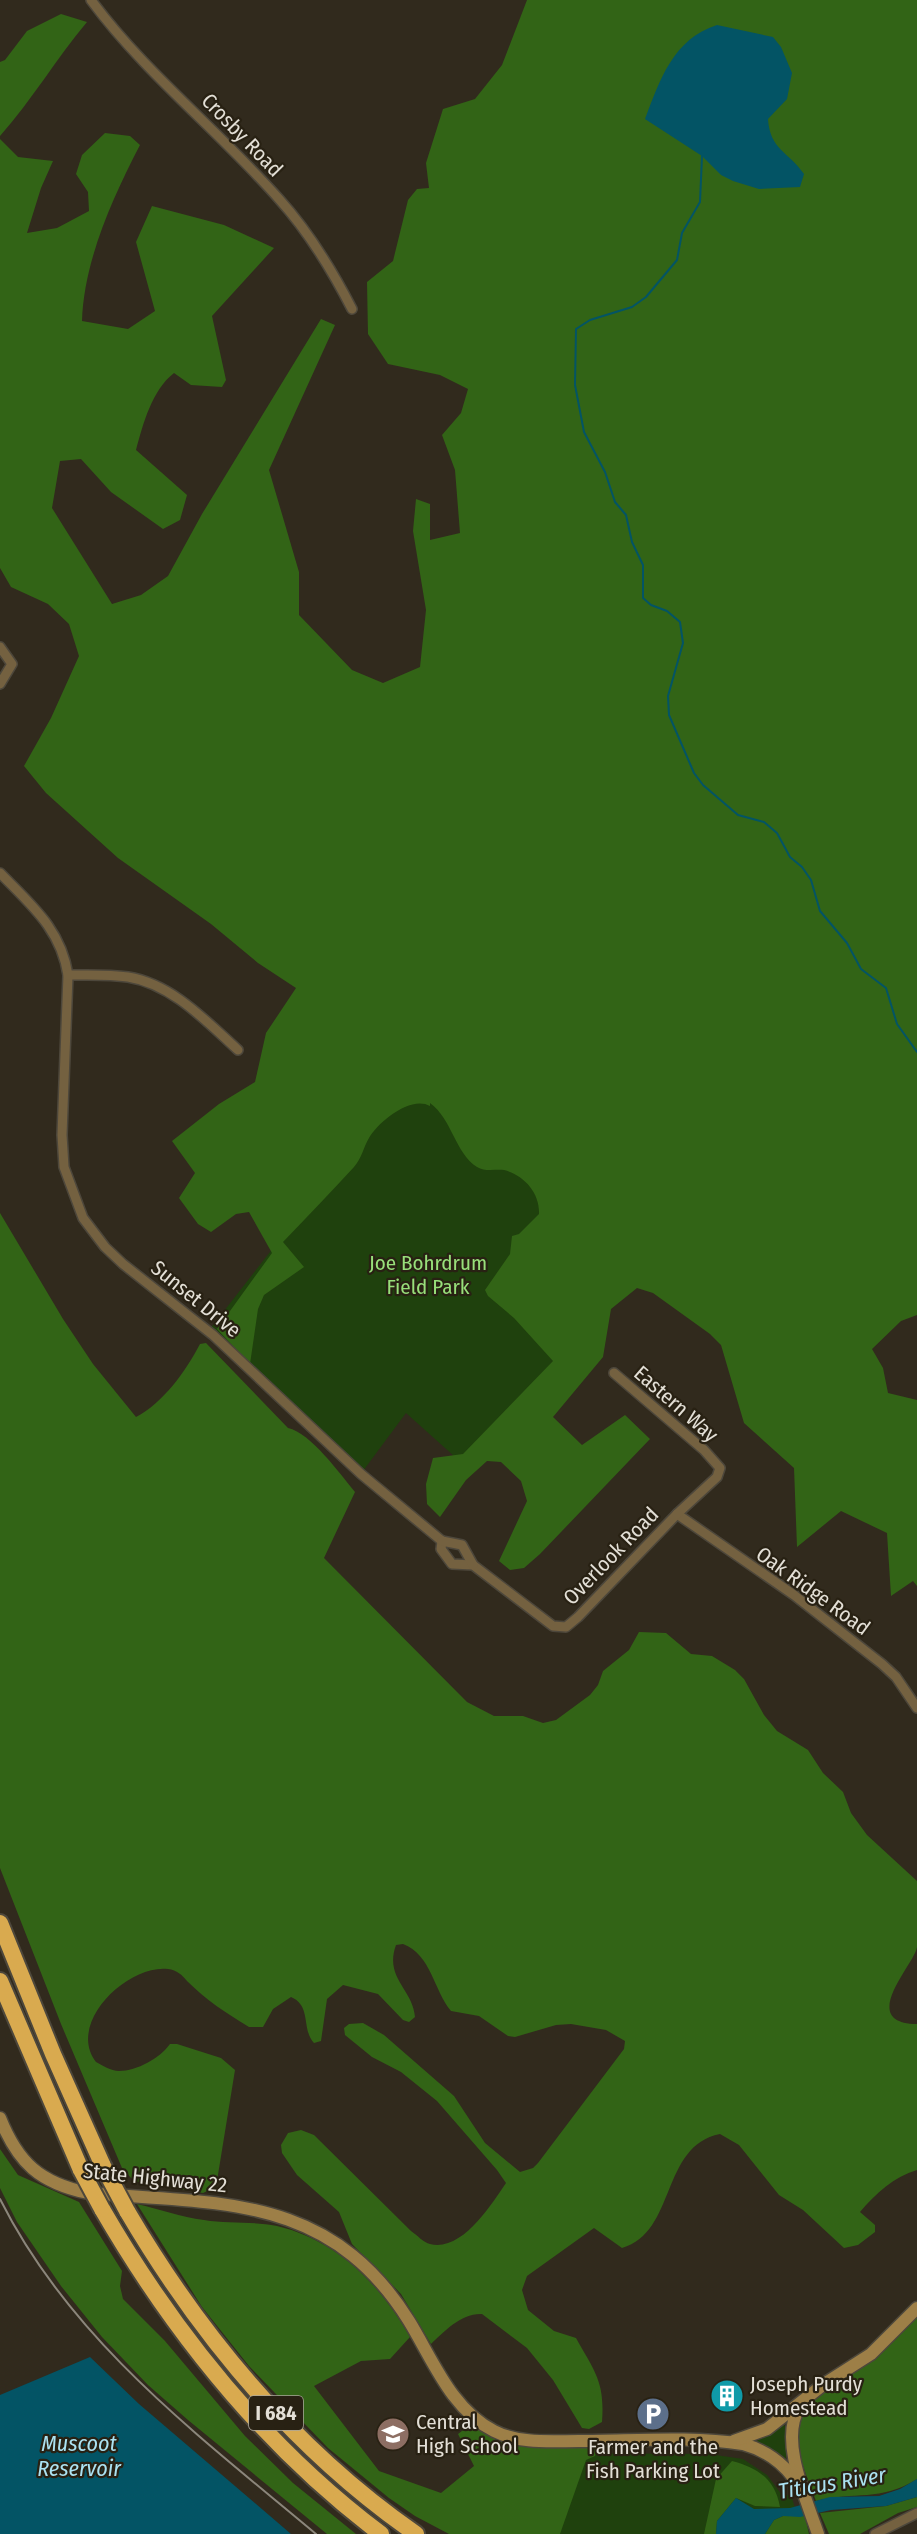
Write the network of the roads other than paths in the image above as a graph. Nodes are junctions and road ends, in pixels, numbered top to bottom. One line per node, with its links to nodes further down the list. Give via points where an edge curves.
1 (91, 0): 2 (street, Crosby Road, via 136,55 280,200 318,251)
2 (352, 309)
3 (0, 647): 4 (street, via 12,663)
4 (0, 684)
5 (0, 873): 6 (street, Sunset Drive, via 52,928 65,956)
6 (68, 975): 7 (street, via 130,977 165,991 190,1006); 10 (street, Sunset Drive, via 63,1156 70,1189 83,1218 123,1264 213,1335 361,1474)
7 (238, 1050)
8 (614, 1373): 9 (street, Eastern Way, via 720,1468 717,1477)
9 (677, 1514): 12 (street, Overlook Road); 13 (street, Oak Ridge Road, via 794,1595 882,1664)
10 (442, 1541): 11 (street, via 462,1545); 11 (street, Sunset Drive, via 441,1549 452,1564)
11 (473, 1565): 12 (street, Sunset Drive, via 553,1626 560,1628)
12 (571, 1623)
13 (917, 1708)
14 (0, 1923): 23 (highway, I 684, bridge, via 103,2166 127,2211 198,2321 253,2388 345,2479)
15 (0, 1981): 22 (highway, I 684, bridge, via 81,2170 175,2324 237,2402 298,2465)
16 (0, 2118): 19 (main road, State Highway 22, via 25,2162 38,2175 60,2186 88,2193 264,2211 332,2241 382,2283 464,2409 495,2432 531,2440)
17 (917, 2308): 18 (main road, via 872,2354)
18 (804, 2401): 19 (main road, via 767,2429); 20 (main road, via 797,2411 792,2433)
19 (730, 2442): 20 (main road, via 774,2458 792,2474)
20 (805, 2496): 24 (main road)
21 (917, 2513): 25 (street)
22 (381, 2534)
23 (416, 2534)
24 (818, 2534)
25 (875, 2534)

